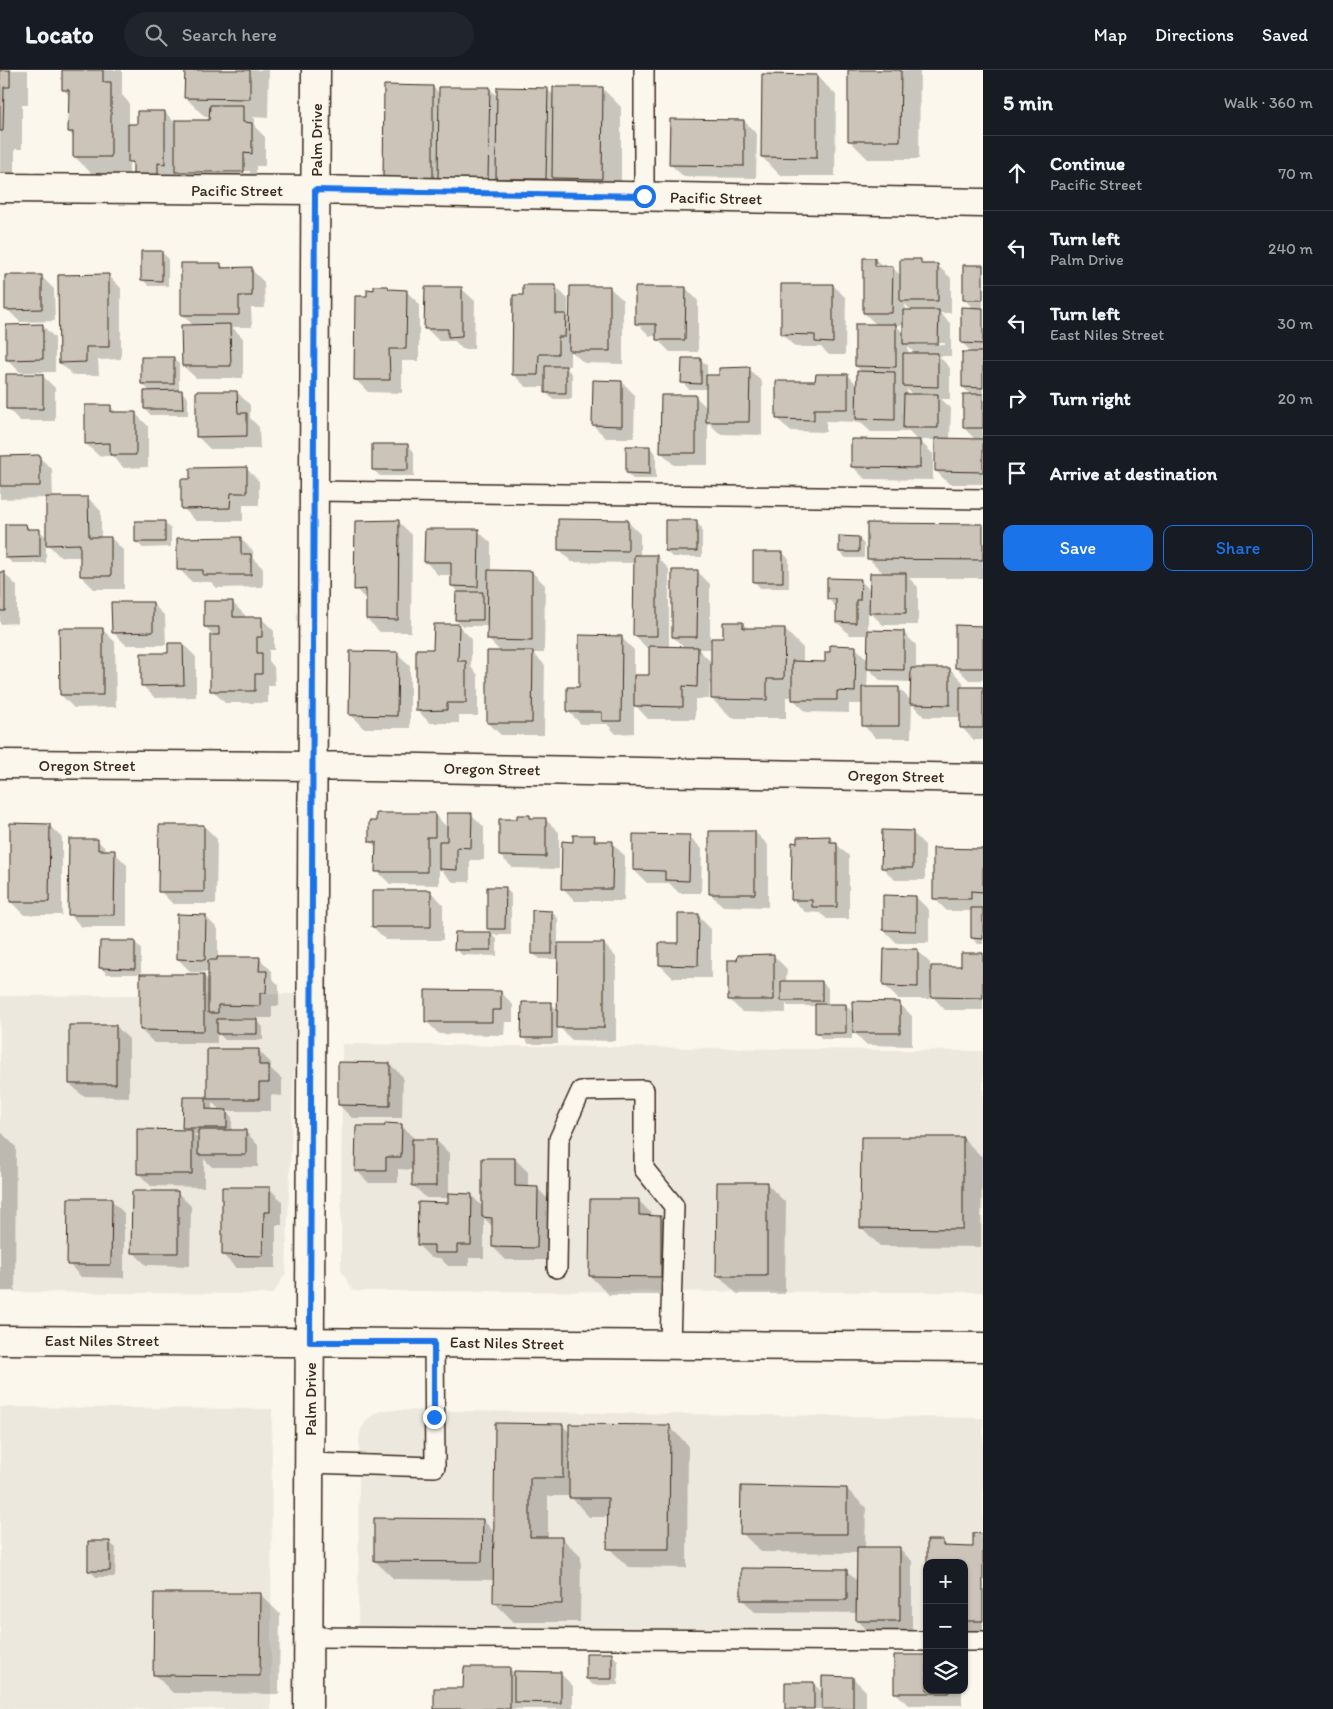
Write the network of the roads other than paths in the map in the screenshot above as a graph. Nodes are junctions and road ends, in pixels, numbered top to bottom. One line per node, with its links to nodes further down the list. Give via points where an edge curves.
1 (316, 70): 4 (street, Palm Drive)
2 (644, 70): 5 (lane)
3 (0, 188): 4 (street, Pacific Street)
4 (315, 190): 5 (street, Pacific Street); 7 (street, Palm Drive)
5 (644, 196): 6 (street, Pacific Street)
6 (983, 203)
7 (314, 491): 8 (lane); 10 (street, Palm Drive)
8 (983, 499)
9 (0, 764): 10 (street, Oregon Street)
10 (313, 766): 11 (street, Oregon Street); 14 (street, Palm Drive)
11 (983, 778)
12 (558, 1268): 16 (lane, via 559,1139 581,1091 644,1090 644,1169 674,1206)
13 (0, 1340): 14 (street, East Niles Street)
14 (310, 1342): 15 (street, East Niles Street); 18 (street, Palm Drive)
15 (434, 1342): 16 (street, East Niles Street); 18 (lane, via 435,1467)
16 (670, 1345): 17 (street, East Niles Street)
17 (983, 1347)
18 (309, 1463): 19 (street, Palm Drive)
19 (308, 1637): 20 (lane); 23 (street, Palm Drive)
20 (923, 1640)
21 (968, 1641): 22 (lane)
22 (983, 1641)
23 (308, 1709)

